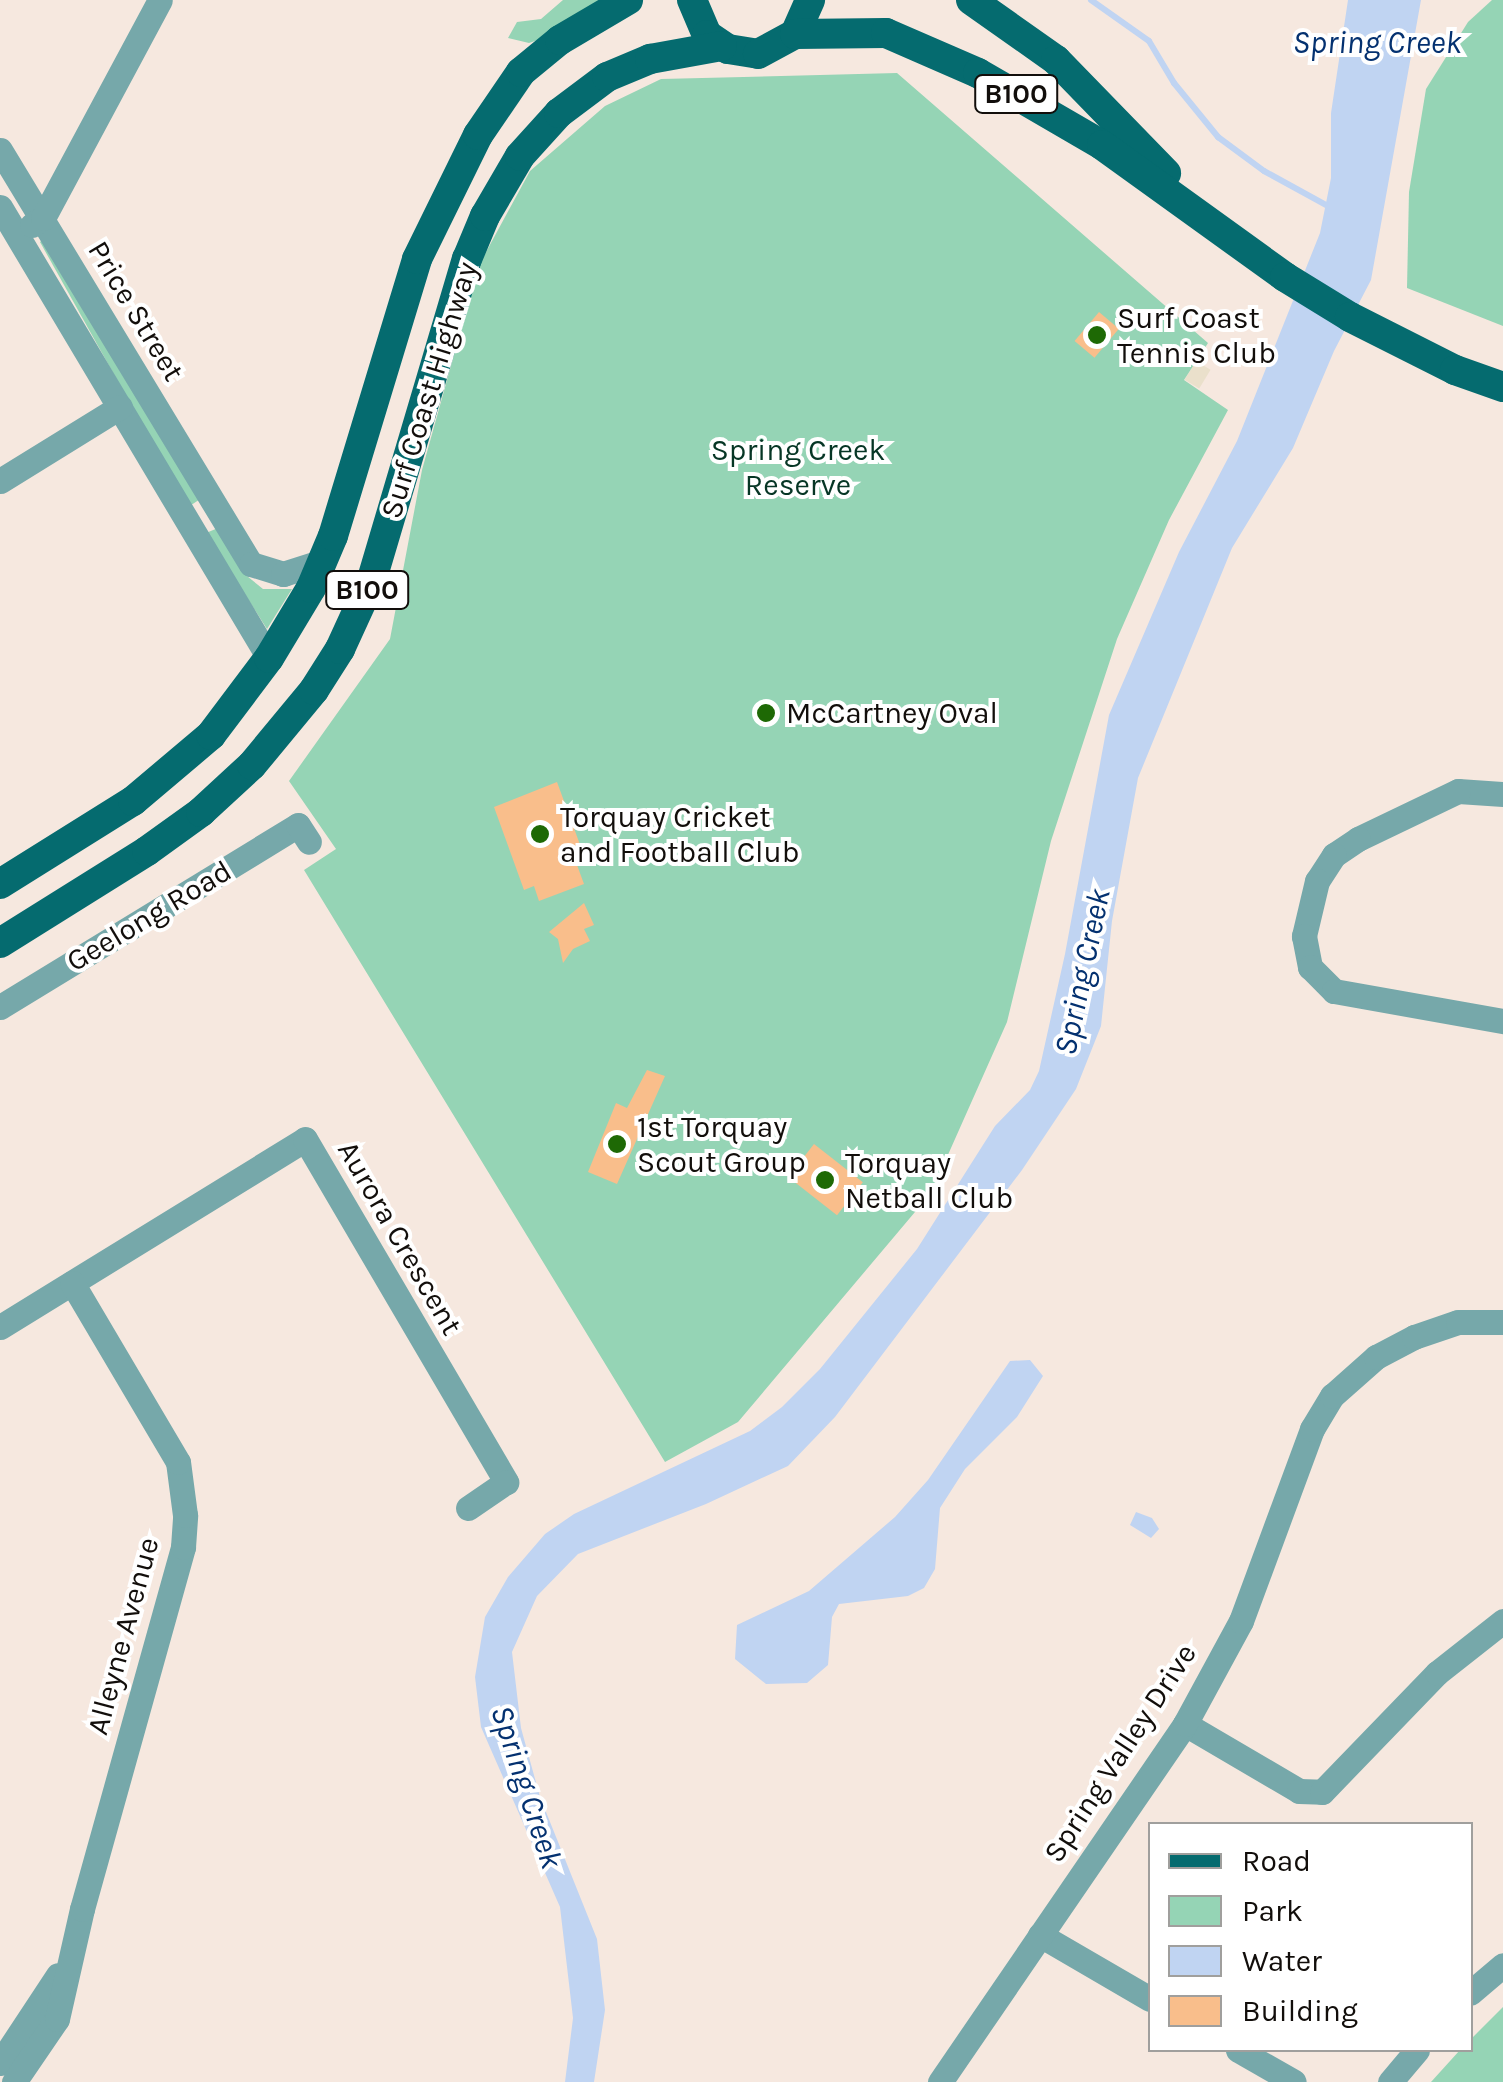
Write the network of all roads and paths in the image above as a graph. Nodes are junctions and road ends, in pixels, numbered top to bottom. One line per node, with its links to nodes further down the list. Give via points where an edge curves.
1 (160, 0): 10 (street)
2 (628, 0): 18 (main road, Surf Coast Highway / B100, via 560,40 522,72 478,135 417,259)
3 (692, 0): 7 (main road, via 698,20)
4 (810, 0): 6 (main road)
5 (970, 0): 11 (main road, B100, via 1064,68)
6 (795, 34): 7 (main road, B100, via 758,54); 11 (main road, B100, via 874,31 919,44 1068,124)
7 (722, 46): 23 (main road, Surf Coast Highway / B100, via 666,54 617,72 580,95 533,141 467,260 372,579 314,690 252,765 201,812)
8 (0, 150): 10 (street, Price Street)
9 (0, 208): 12 (street, Price Street)
10 (42, 218): 12 (street); 16 (street, Price Street)
11 (1214, 221): 13 (main road, B100, via 1286,277 1382,335)
12 (17, 235): 14 (street, Price Street)
13 (1503, 386)
14 (120, 407): 15 (street); 17 (street, Price Street)
15 (0, 481)
16 (215, 506): 17 (street); 18 (street, Price Street, via 261,570 283,574)
17 (190, 526): 19 (street, Price Street)
18 (324, 561): 19 (main road, Surf Coast Highway / B100)
19 (269, 658): 22 (main road, Surf Coast Highway / B100, via 211,735 134,801)
20 (1503, 794): 25 (street, via 1458,790 1334,855 1317,880 1304,936 1310,967 1334,991)
21 (299, 825): 24 (street, Geelong Road)
22 (0, 884)
23 (0, 943)
24 (0, 1008)
25 (1503, 1021)
26 (72, 1283): 28 (street, Aurora Crescent); 29 (street, Aurora Crescent, via 305,1140 506,1482); 32 (street, Alleyne Avenue, via 167,1438 186,1515 184,1547)
27 (1503, 1322): 31 (street, Spring Valley Drive, via 1458,1322 1414,1337 1376,1357 1332,1396 1307,1443 1241,1621)
28 (0, 1327)
29 (468, 1508)
30 (1503, 1622): 31 (street, via 1437,1672 1322,1792 1299,1790)
31 (1185, 1724): 33 (street, Spring Valley Drive)
32 (82, 1909): 39 (street, Alleyne Avenue, via 55,1982); 40 (street, Alleyne Avenue, via 57,2019)
33 (1040, 1935): 36 (street); 41 (street, Spring Valley Drive)
34 (1503, 1965): 35 (street)
35 (1473, 1990)
36 (1148, 1998)
37 (1242, 2052): 42 (street)
38 (1414, 2052): 43 (street)
39 (0, 2063)
40 (14, 2082)
41 (940, 2082)
42 (1294, 2082)
43 (1390, 2082)

